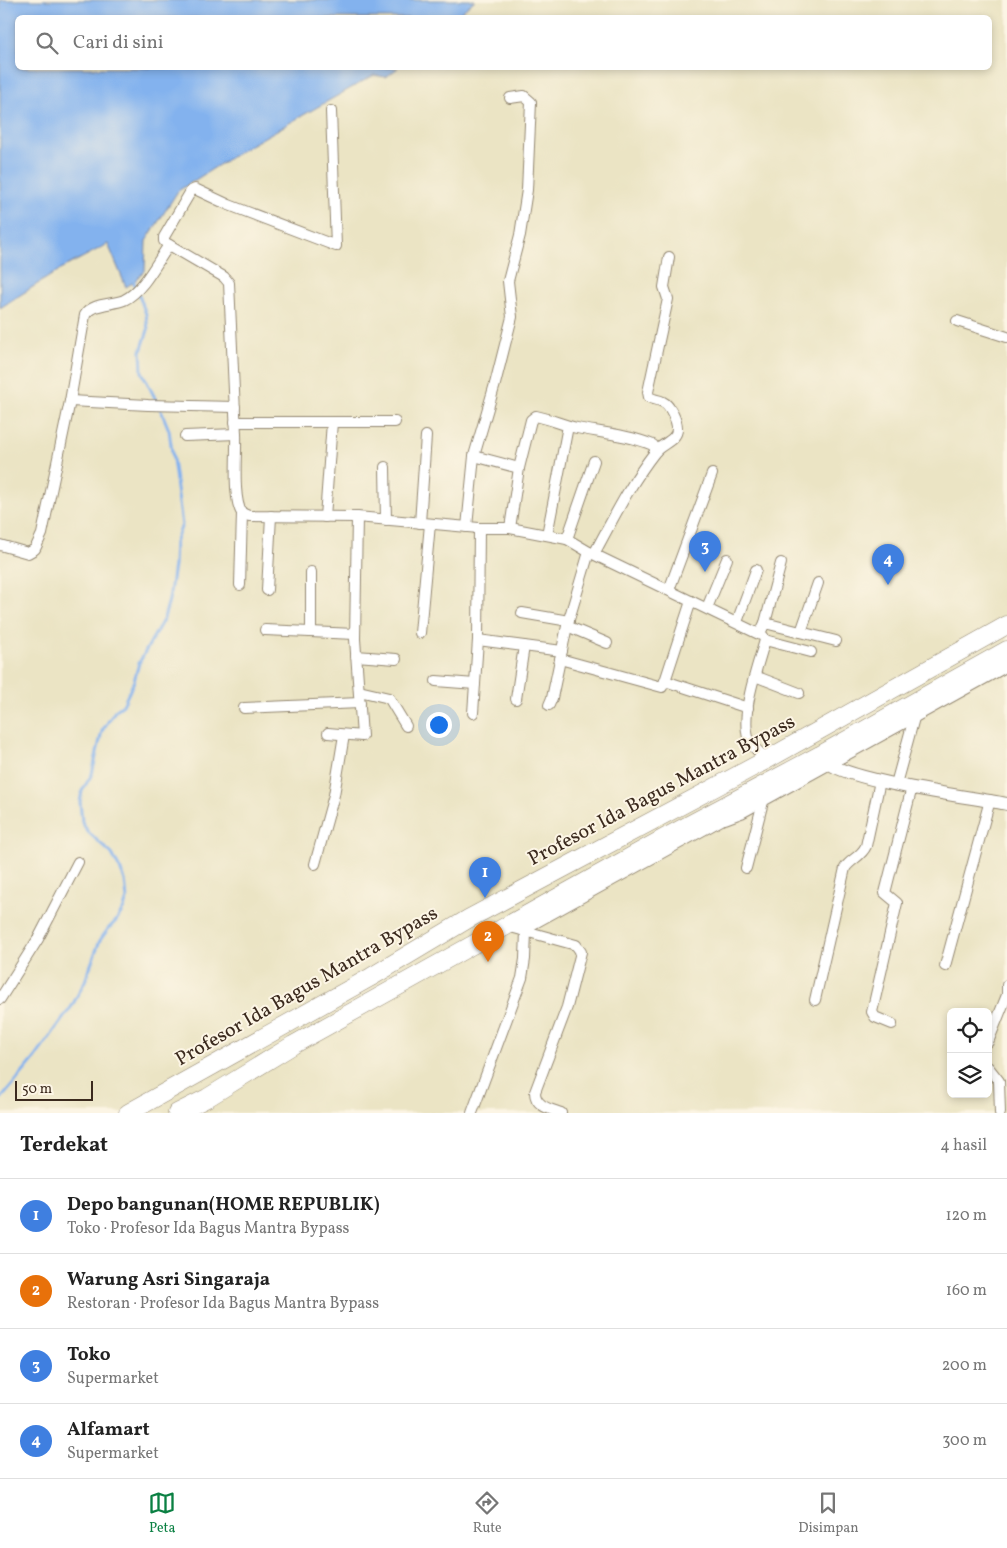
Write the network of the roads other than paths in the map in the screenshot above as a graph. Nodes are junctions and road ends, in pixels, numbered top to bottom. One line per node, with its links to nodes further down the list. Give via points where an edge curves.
1 (510, 98): 17 (street, via 524,96 531,102 526,190 520,235 508,281 512,317)
2 (331, 111): 3 (street, via 336,246 194,189 164,237)
3 (169, 245): 7 (street, via 144,282 125,299 88,310 84,315); 8 (street, via 230,283)
4 (669, 257): 16 (street, via 664,287 668,299 648,392 649,397 667,405 678,429 675,437)
5 (958, 321): 6 (street)
6 (1007, 337)
7 (70, 401): 8 (street); 33 (street, via 38,543 28,553)
8 (235, 407): 9 (street)
9 (235, 422): 10 (street); 13 (street)
10 (332, 422): 11 (street); 24 (street)
11 (395, 422)
12 (568, 426): 16 (street, via 642,441 653,445); 20 (street, via 533,417); 31 (street)
13 (236, 434): 14 (street); 22 (street, via 238,498)
14 (185, 436)
15 (426, 436): 27 (street)
16 (656, 451): 34 (street)
17 (474, 456): 20 (street); 28 (street)
18 (594, 461): 32 (street)
19 (385, 467): 26 (street)
20 (519, 468): 30 (street)
21 (712, 474): 42 (street)
22 (242, 513): 23 (street); 40 (street)
23 (271, 516): 24 (street); 41 (street)
24 (325, 517): 25 (street)
25 (357, 517): 26 (street); 54 (street)
26 (386, 520): 27 (street)
27 (425, 523): 28 (street); 53 (street)
28 (467, 527): 29 (street)
29 (479, 528): 30 (street); 56 (street)
30 (510, 528): 31 (street)
31 (547, 535): 32 (street)
32 (567, 539): 34 (street)
33 (0, 546)
34 (592, 553): 42 (street); 47 (street)
35 (726, 559): 44 (street)
36 (781, 563): 48 (street)
37 (756, 570): 46 (street)
38 (311, 572): 51 (street)
39 (818, 583): 52 (street)
40 (240, 585)
41 (267, 590)
42 (669, 590): 43 (street)
43 (691, 600): 44 (street); 68 (street)
44 (707, 608): 46 (street)
45 (522, 613): 47 (street)
46 (737, 622): 55 (street)
47 (568, 623): 58 (street); 62 (street)
48 (765, 623): 52 (street); 55 (street)
49 (1007, 625): 82 (highway, Profesor Ida Bagus Mantra Bypass)
50 (265, 630): 51 (street)
51 (311, 632): 54 (street)
52 (801, 632): 57 (street)
53 (420, 633)
54 (355, 634): 63 (street)
55 (762, 636): 61 (street); 66 (street)
56 (478, 640): 59 (street); 69 (street)
57 (836, 641)
58 (607, 643)
59 (524, 646): 62 (street); 72 (street)
60 (1007, 650): 83 (highway, Profesor Ida Bagus Mantra Bypass)
61 (812, 652)
62 (561, 655): 68 (street, via 661,687); 74 (street)
63 (356, 656): 64 (street); 70 (street)
64 (396, 659)
65 (1007, 665): 78 (street)
66 (755, 676): 71 (street); 76 (street)
67 (436, 681): 69 (street)
68 (665, 681): 76 (street)
69 (475, 684): 77 (street)
70 (359, 691): 73 (street); 79 (street, via 389,698)
71 (799, 694)
72 (516, 699)
73 (360, 703): 75 (street); 81 (street, via 362,736)
74 (549, 705)
75 (244, 708)
76 (748, 708): 82 (street, via 747,735 752,745)
77 (473, 713)
78 (914, 718): 83 (street); 86 (street)
79 (406, 726)
80 (328, 733): 81 (street)
81 (344, 735): 94 (street, via 334,796)
82 (776, 755): 84 (highway); 104 (highway, Profesor Ida Bagus Mantra Bypass, via 468,920 371,978)
83 (824, 759): 84 (highway, Profesor Ida Bagus Mantra Bypass); 85 (street, via 855,774); 88 (street)
84 (794, 768): 91 (highway, Profesor Ida Bagus Mantra Bypass)
85 (880, 781): 86 (street); 100 (street, via 866,846 861,855 845,868)
86 (896, 784): 87 (street)
87 (912, 787): 89 (street); 101 (street, via 885,894 897,903 872,1012)
88 (764, 798): 92 (street); 95 (street)
89 (990, 800): 90 (street); 97 (street)
90 (1007, 804)
91 (701, 818): 92 (street); 96 (highway, Profesor Ida Bagus Mantra Bypass)
92 (725, 818): 96 (street)
93 (78, 862): 99 (street, via 38,939)
94 (315, 864)
95 (746, 868)
96 (519, 929): 105 (highway, Profesor Ida Bagus Mantra Bypass, via 292,1045); 106 (street, via 526,959 522,978); 107 (street, via 576,945 581,952 567,1007 535,1092 542,1106)
97 (945, 966)
98 (1007, 985): 102 (street, via 1007,995)
99 (0, 999)
100 (815, 1000)
101 (892, 1024)
102 (992, 1032)
103 (992, 1073): 108 (street, via 998,1081)
104 (128, 1113)
105 (177, 1113)
106 (472, 1113)
107 (561, 1113)
108 (1000, 1113)

